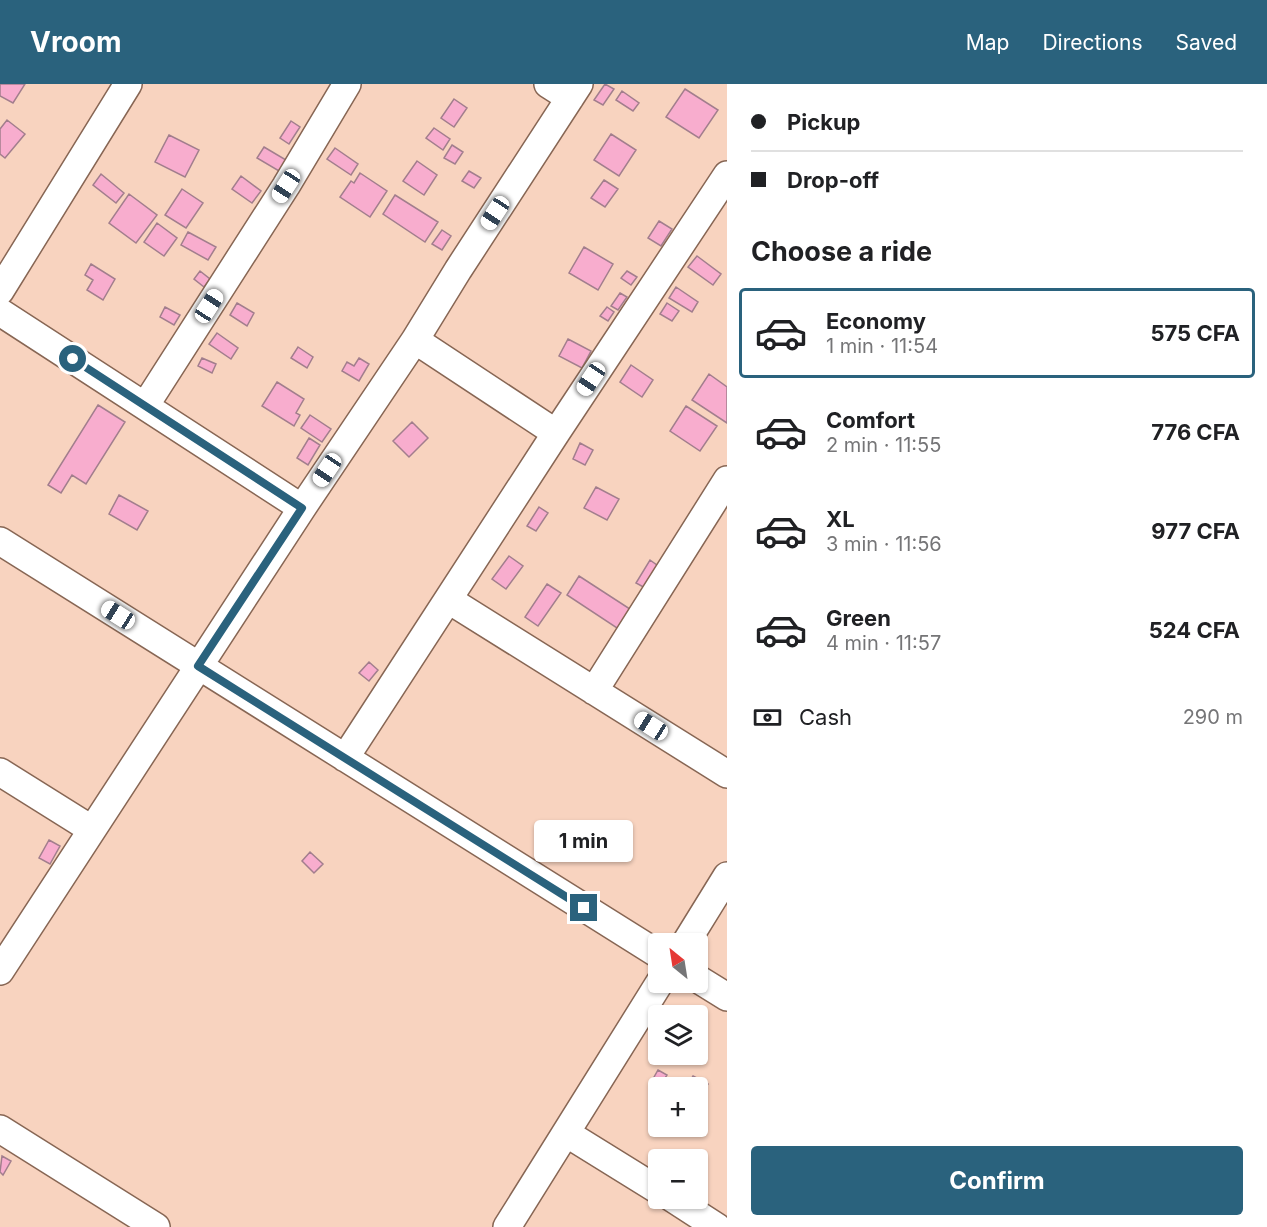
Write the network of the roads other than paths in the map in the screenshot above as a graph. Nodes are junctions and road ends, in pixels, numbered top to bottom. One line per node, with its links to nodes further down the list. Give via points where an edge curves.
1 (128, 84): 5 (street)
2 (347, 84): 8 (street)
3 (566, 89): 7 (street)
4 (727, 175): 9 (street)
5 (0, 291)
6 (0, 312): 8 (street)
7 (415, 340): 9 (street); 11 (street)
8 (145, 406): 11 (street)
9 (555, 433): 13 (street)
10 (727, 480): 15 (street)
11 (302, 508): 14 (street)
12 (0, 541): 14 (street)
13 (449, 600): 15 (street); 16 (street)
14 (198, 666): 16 (street); 19 (street)
15 (594, 691): 18 (street)
16 (345, 758): 22 (street)
17 (0, 772): 19 (street)
18 (727, 774)
19 (91, 829): 23 (street)
20 (727, 876): 21 (street)
21 (692, 933)
22 (648, 948)
23 (0, 971)
24 (708, 985): 26 (street)
25 (653, 993): 28 (street)
26 (727, 997)
27 (0, 1129): 31 (street)
28 (566, 1132): 29 (street); 32 (street)
29 (648, 1184)
30 (689, 1209): 33 (street)
31 (156, 1227)
32 (507, 1227)
33 (717, 1227)

